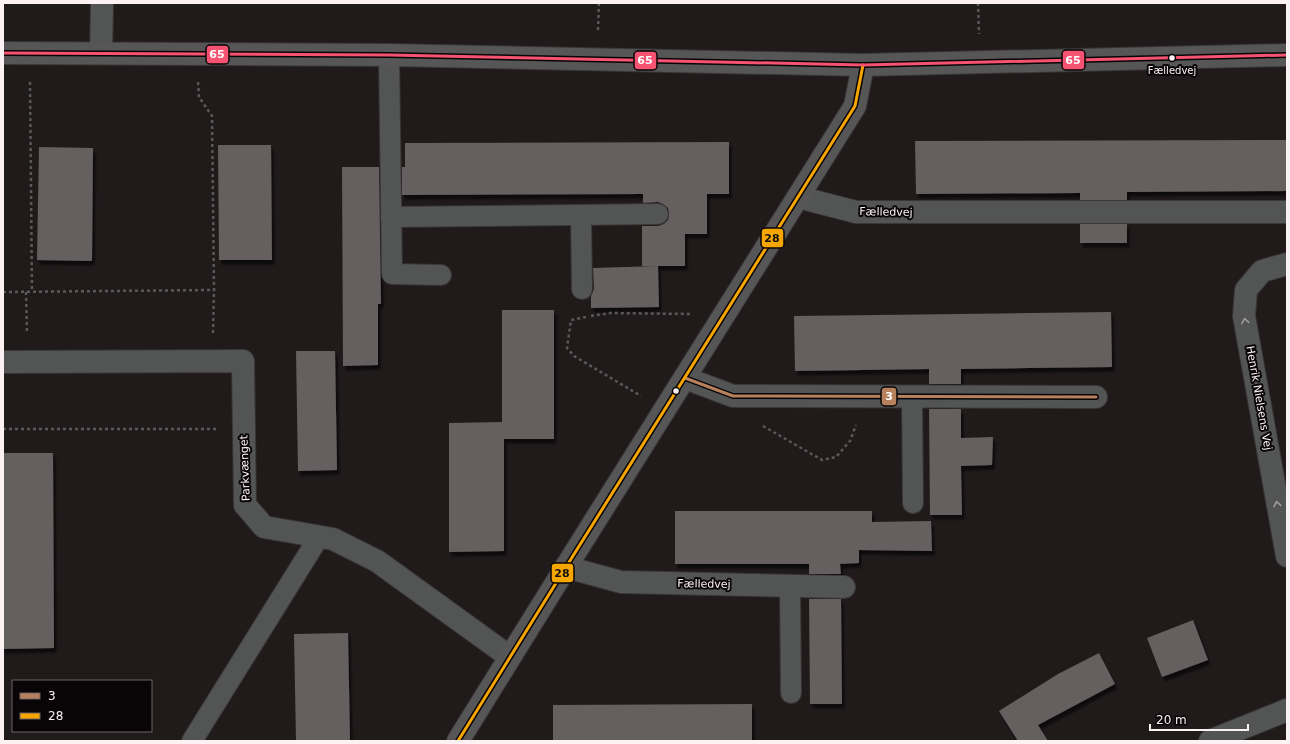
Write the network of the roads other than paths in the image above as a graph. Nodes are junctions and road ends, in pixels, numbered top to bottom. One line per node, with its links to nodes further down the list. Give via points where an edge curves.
1 (102, 3): 3 (street)
2 (3, 53): 3 (street)
3 (101, 53): 4 (street)
4 (389, 55): 6 (street); 11 (lane)
5 (1287, 55): 6 (street)
6 (863, 65): 7 (street, via 855,106)
7 (798, 197): 8 (street, Fælledvej, via 856,212); 16 (street)
8 (1287, 212)
9 (658, 214): 10 (lane)
10 (581, 215): 11 (lane); 14 (lane)
11 (391, 217): 13 (lane, via 392,274)
12 (1287, 264): 21 (street, Henrik Nielsens Vej, one-way to 12, via 1244,316 1246,290 1262,271)
13 (441, 275)
14 (582, 289)
15 (3, 362): 20 (street, Parkvænget, via 243,361 245,505 264,527)
16 (684, 378): 17 (street, via 733,396); 22 (street)
17 (912, 397): 18 (street); 19 (lane)
18 (1096, 397)
19 (913, 503)
20 (319, 537): 25 (street, Parkvænget, via 333,539 377,561); 28 (lane)
21 (1287, 556)
22 (566, 567): 23 (street, Fælledvej, via 621,582); 25 (street)
23 (790, 586): 24 (street, Fælledvej); 26 (lane)
24 (844, 587)
25 (510, 657): 29 (street)
26 (791, 693)
27 (1287, 710): 30 (street)
28 (192, 741)
29 (458, 741)
30 (1210, 741)

